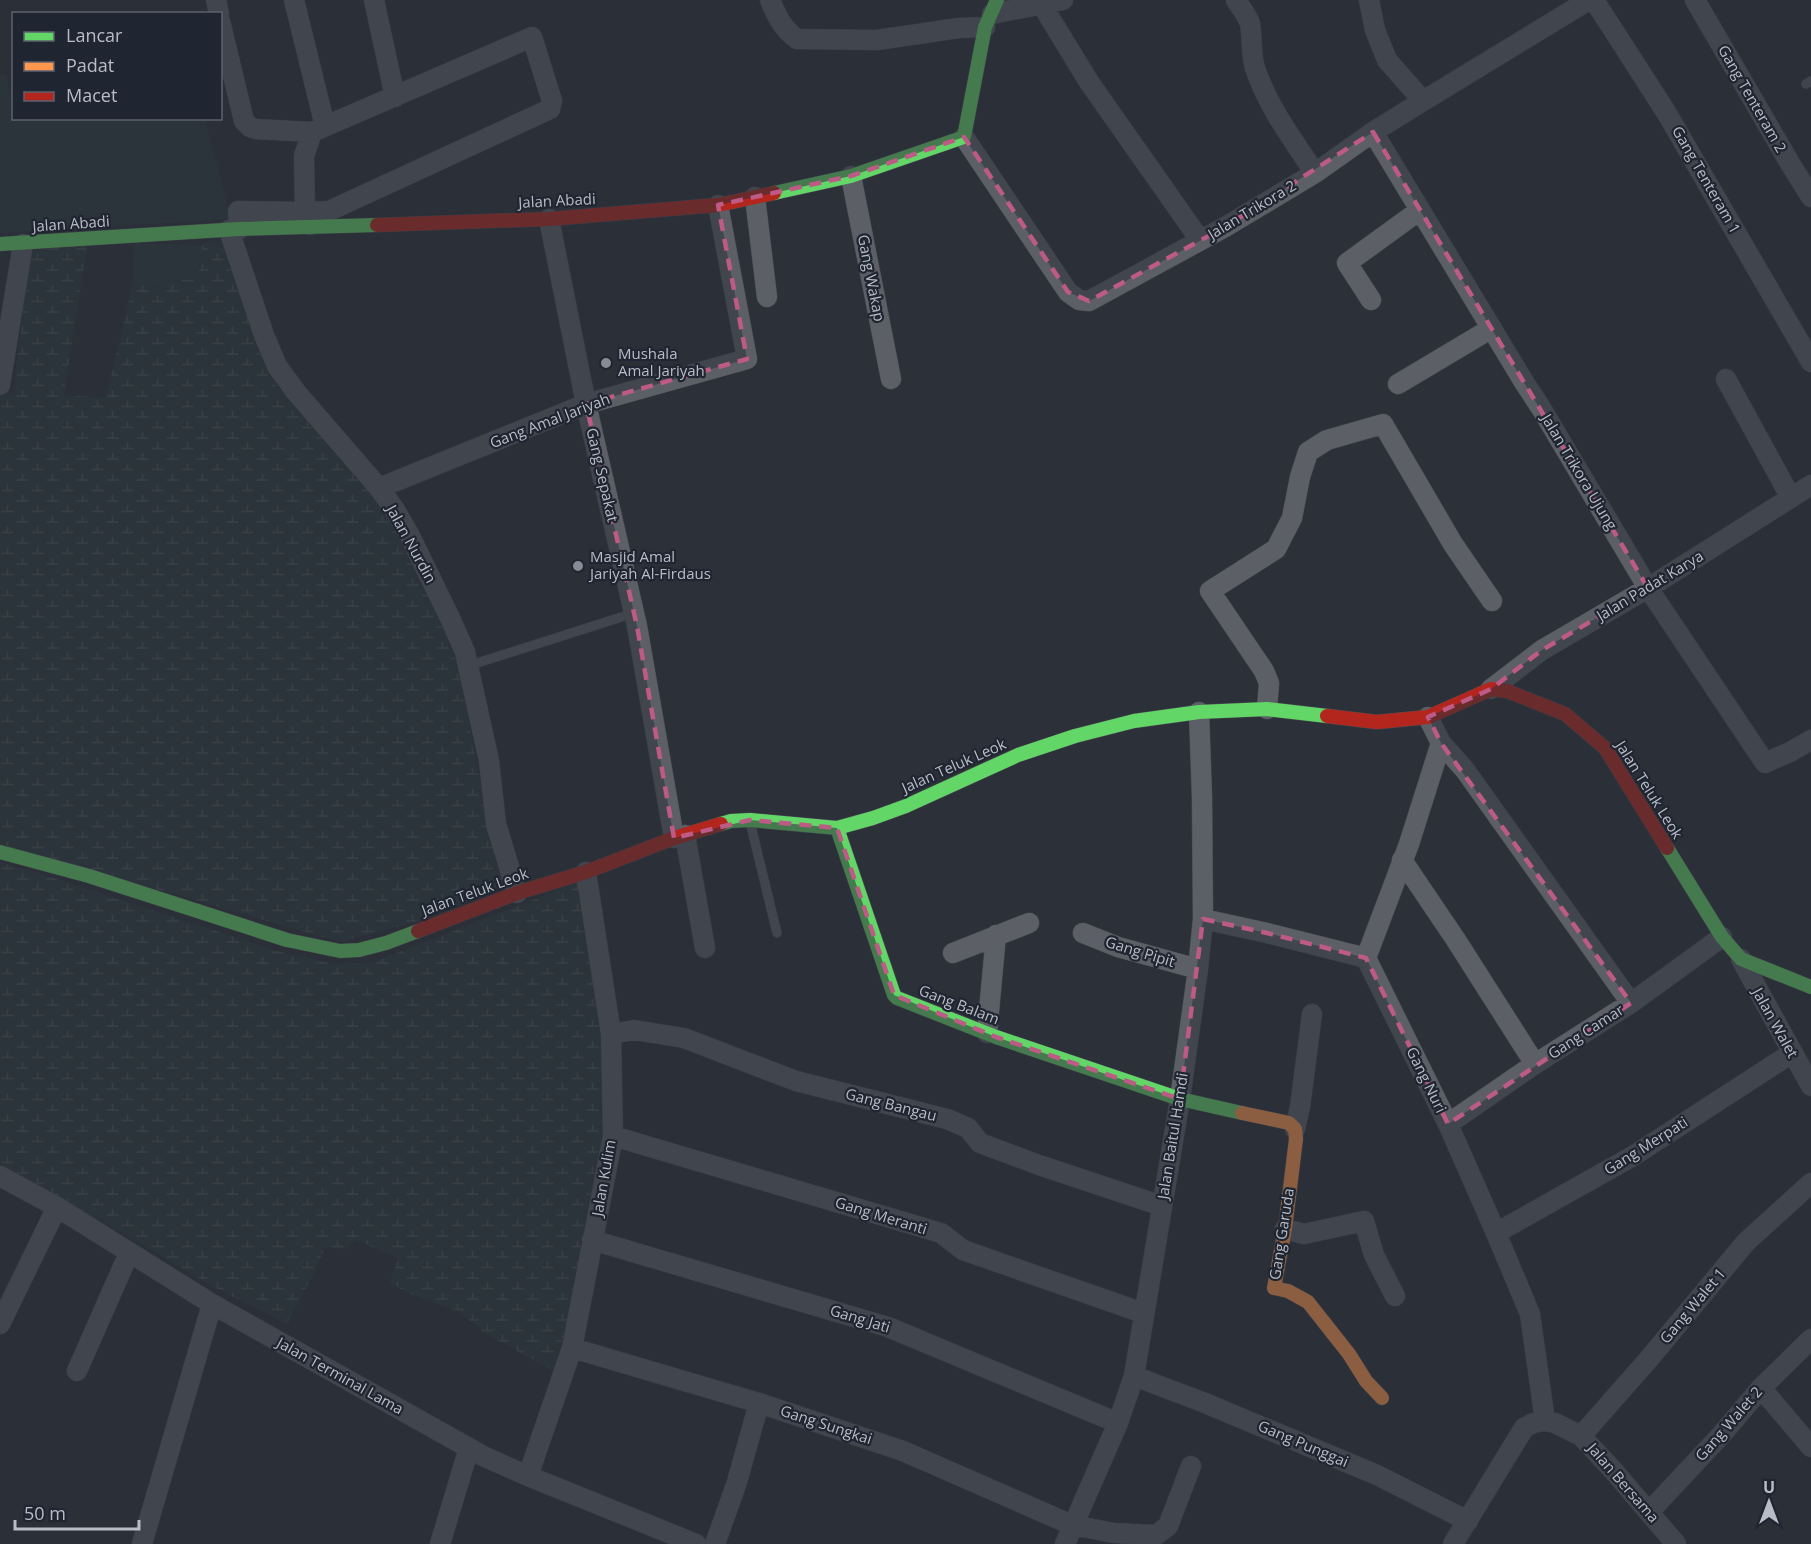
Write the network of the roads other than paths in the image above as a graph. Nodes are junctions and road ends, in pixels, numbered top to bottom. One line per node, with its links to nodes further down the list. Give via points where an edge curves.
1 (294, 0): 14 (street)
2 (374, 0): 12 (street)
3 (770, 0): 10 (street, via 780,23 798,39 877,40 959,28)
4 (1063, 0): 9 (street)
5 (1236, 0): 17 (street, via 1250,22 1255,68 1264,91)
6 (1369, 0): 13 (street, via 1387,60)
7 (1695, 0): 20 (street, Gang Tenteram 2)
8 (1585, 1): 13 (street, Jalan Trikora 2); 32 (street, Gang Tenteram 1, via 1666,112)
9 (1042, 5): 10 (street); 26 (street, via 1089,82)
10 (991, 14): 16 (street)
11 (222, 29): 14 (street, via 244,121 256,129)
12 (395, 97): 14 (street); 24 (street, via 532,37 552,101 550,109)
13 (1423, 101): 15 (street, Jalan Trikora 2)
14 (318, 129): 24 (street, via 304,156)
15 (1373, 132): 17 (street, Jalan Trikora 2); 22 (street, Jalan Trikora Ujung)
16 (964, 137): 18 (street, Jalan Abadi); 26 (street, Jalan Trikora 2, via 1068,292 1079,300 1089,301)
17 (1315, 172): 26 (street, Jalan Trikora 2)
18 (852, 176): 19 (street, Jalan Abadi); 33 (street, Gang Wakap)
19 (755, 197): 21 (street, Jalan Abadi); 29 (street)
20 (1811, 197)
21 (718, 205): 23 (street, Jalan Abadi); 37 (street, Gang Amal Jariyah, via 747,359)
22 (1420, 210): 30 (street, via 1347,263); 31 (street, Jalan Trikora Ujung)
23 (549, 219): 24 (street, Jalan Abadi); 37 (street, Gang Sepakat)
24 (308, 220): 25 (street)
25 (235, 224): 28 (street, Jalan Abadi); 39 (street, Jalan Nurdin, via 264,335 277,366)
26 (1200, 240)
27 (0, 244): 28 (street, Jalan Abadi)
28 (23, 244): 36 (street)
29 (767, 297)
30 (1371, 300)
31 (1491, 328): 35 (street); 41 (street, Jalan Trikora Ujung)
32 (1811, 362)
33 (891, 379)
34 (1726, 379): 40 (street)
35 (1398, 384)
36 (0, 385)
37 (586, 404): 39 (street, Gang Amal Jariyah); 43 (street, Gang Sepakat)
38 (1811, 485): 40 (street, Jalan Padat Karya)
39 (379, 488): 44 (street, Jalan Nurdin, via 410,536 450,618)
40 (1791, 498): 41 (street, Jalan Padat Karya)
41 (1648, 588): 45 (street, Jalan Padat Karya, via 1542,650); 49 (street, Jalan Trikora Ujung, via 1765,763)
42 (1492, 601): 46 (street, via 1453,544 1383,424 1327,440 1308,452 1292,518 1276,549 1210,591 1264,671 1269,683)
43 (634, 613): 44 (lane); 53 (street, Gang Sepakat)
44 (468, 666): 57 (street, Jalan Nurdin, via 489,761 496,824)
45 (1491, 689): 48 (street, Jalan Teluk Leok); 63 (street, Jalan Teluk Leok, via 1507,691 1565,714 1605,748)
46 (1267, 709): 47 (street, Jalan Teluk Leok); 48 (street, Jalan Teluk Leok, via 1377,722)
47 (1199, 712): 52 (street, Jalan Teluk Leok, via 1134,721 1075,736 1018,755 906,806); 58 (street, Jalan Baitul Hamdi)
48 (1428, 717): 50 (street)
49 (1811, 740)
50 (1441, 742): 55 (street); 70 (street)
51 (750, 820): 52 (street, Jalan Teluk Leok); 53 (street, Jalan Teluk Leok, via 731,821); 60 (lane)
52 (837, 828): 72 (street, Gang Balam, via 894,995)
53 (679, 836): 56 (street, Jalan Teluk Leok); 64 (street, Gang Sepakat)
54 (0, 852): 57 (street, Jalan Teluk Leok, via 89,876 287,940 340,951 386,943)
55 (1402, 860): 66 (street); 75 (street)
56 (586, 872): 57 (street, Jalan Teluk Leok); 73 (street, Jalan Kulim)
57 (517, 893)
58 (1203, 919): 66 (street); 68 (street, Jalan Baitul Hamdi)
59 (1029, 923): 62 (street)
60 (777, 933)
61 (1083, 933): 68 (street, Gang Pipit)
62 (996, 935): 65 (street); 72 (street)
63 (1722, 937): 67 (street, Jalan Teluk Leok); 70 (street, Gang Camar)
64 (705, 948)
65 (953, 952)
66 (1366, 958): 78 (street, Gang Nuri)
67 (1741, 959): 69 (street, Jalan Teluk Leok); 74 (street, Jalan Walet)
68 (1198, 969): 77 (street, Jalan Baitul Hamdi)
69 (1811, 987)
70 (1631, 1003): 75 (street, Gang Camar)
71 (1312, 1014): 79 (street, Gang Garuda)
72 (987, 1033): 77 (street, Gang Balam)
73 (611, 1034): 80 (street, Jalan Kulim); 83 (street, Gang Bangau, via 634,1030 684,1038 796,1081 947,1119 968,1128 980,1143)
74 (1792, 1053): 76 (street, Jalan Walet); 86 (street, Gang Merpati, via 1634,1156)
75 (1535, 1064): 78 (street, Gang Camar)
76 (1811, 1086)
77 (1180, 1099): 79 (street, via 1289,1123); 83 (street, Jalan Baitul Hamdi)
78 (1448, 1125): 86 (street, Gang Nuri)
79 (1295, 1129): 85 (street, Gang Garuda)
80 (613, 1136): 87 (street, Jalan Kulim); 91 (street, Gang Meranti, via 941,1233 963,1250)
81 (0, 1176): 84 (street, Jalan Terminal Lama)
82 (1807, 1190): 102 (street, Gang Walet 1, via 1746,1242)
83 (1162, 1206): 91 (street, Jalan Baitul Hamdi)
84 (57, 1207): 88 (street, Jalan Terminal Lama); 92 (street)
85 (1285, 1229): 89 (street, via 1304,1234 1364,1221 1374,1255); 98 (street, Gang Garuda, via 1274,1288 1308,1302)
86 (1496, 1233): 100 (street, Gang Nuri, via 1530,1314)
87 (592, 1240): 94 (street, Jalan Kulim); 101 (street, Gang Jati, via 888,1327)
88 (129, 1253): 90 (street, Jalan Terminal Lama); 95 (street)
89 (1395, 1296)
90 (212, 1304): 103 (street, Jalan Terminal Lama); 110 (street)
91 (1143, 1313): 96 (street, Jalan Baitul Hamdi)
92 (0, 1324)
93 (1811, 1339): 97 (street, Gang Walet 2)
94 (572, 1348): 99 (street, Gang Sungkai); 106 (street, Jalan Kulim)
95 (77, 1371)
96 (1134, 1376): 101 (street, Jalan Baitul Hamdi); 108 (street, Gang Punggai, via 1377,1476)
97 (1761, 1388): 104 (street); 107 (street, Gang Walet 2)
98 (1382, 1398)
99 (759, 1403): 109 (street, Gang Sungkai, via 903,1451); 113 (street)
100 (1545, 1421): 102 (street, Jalan Bersama); 108 (street, via 1524,1428)
101 (1118, 1423): 109 (street, Jalan Baitul Hamdi)
102 (1581, 1436): 107 (street, Jalan Bersama)
103 (469, 1448): 106 (street, Jalan Terminal Lama); 111 (street)
104 (1811, 1448)
105 (1191, 1466): 109 (street, Gang Sungkai, via 1168,1526 1155,1535)
106 (528, 1476): 112 (street, Jalan Terminal Lama)
107 (1649, 1512): 115 (street, Jalan Bersama)
108 (1468, 1521): 114 (street)
109 (1069, 1535)
110 (142, 1544)
111 (440, 1544)
112 (696, 1544)
113 (715, 1544)
114 (1454, 1544)
115 (1676, 1544)

